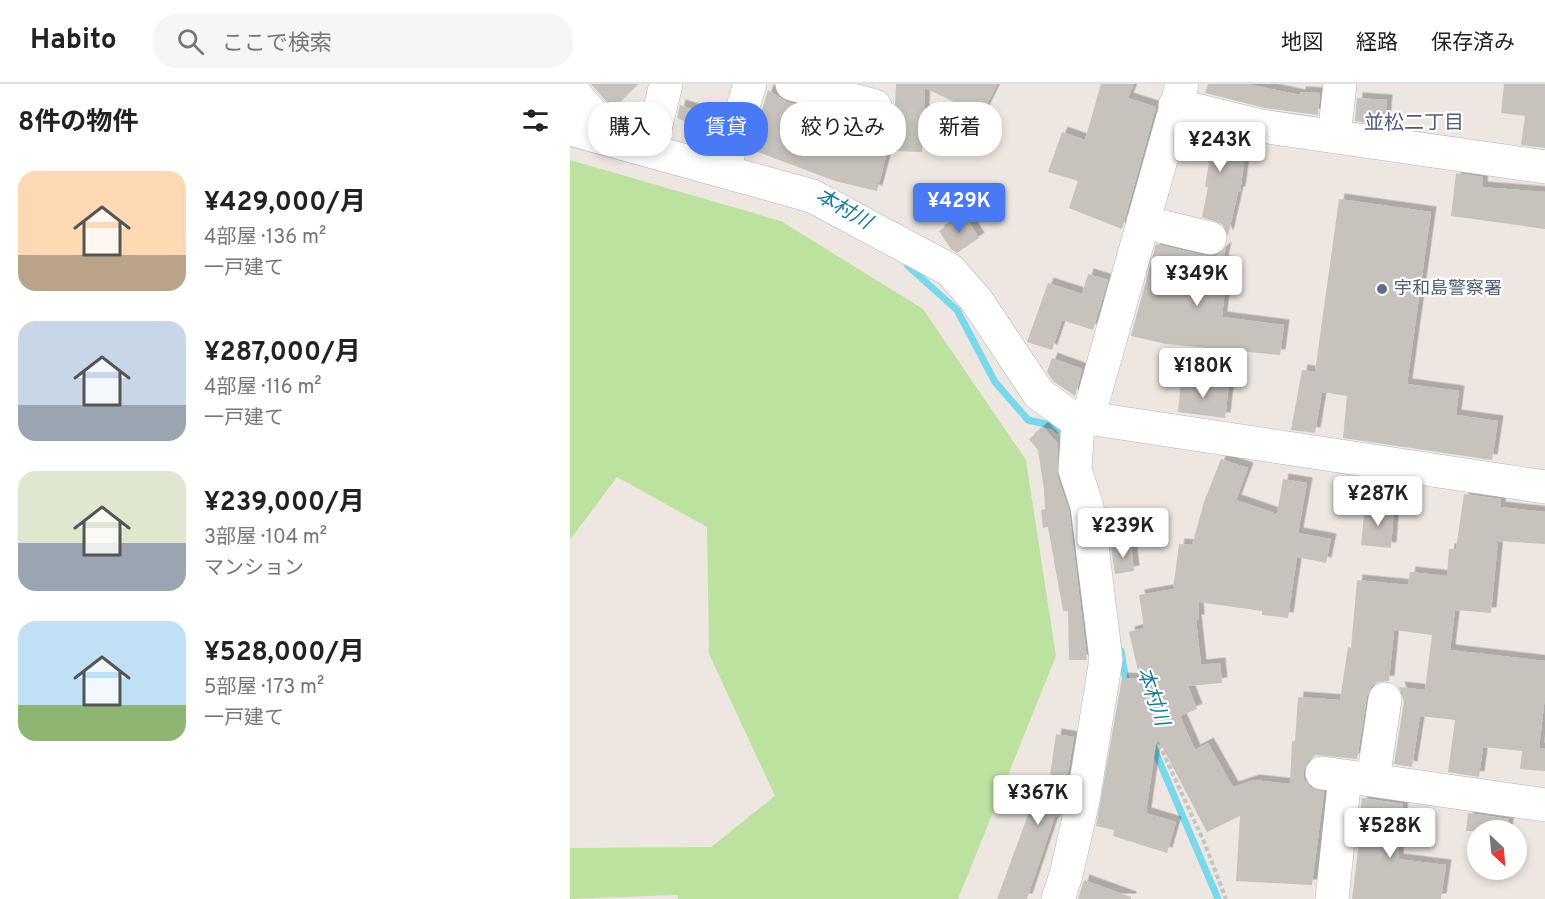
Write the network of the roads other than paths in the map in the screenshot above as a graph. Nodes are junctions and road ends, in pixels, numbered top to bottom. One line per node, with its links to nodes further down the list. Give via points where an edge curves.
1 (666, 84): 7 (street)
2 (750, 84): 13 (street)
3 (792, 84): 8 (street)
4 (1340, 84): 10 (street)
5 (570, 89): 9 (street, via 601,124)
6 (1179, 94): 10 (street, via 1262,126); 14 (street)
7 (662, 102)
8 (852, 102)
9 (584, 132)
10 (1334, 136): 12 (street)
11 (672, 156): 13 (street)
12 (1545, 167)
13 (723, 171): 16 (street, via 812,196 950,270 976,301 1039,394)
14 (1143, 222): 15 (street); 16 (street)
15 (1210, 238)
16 (1083, 420): 17 (street); 21 (street, via 1075,470 1087,506 1106,659 1083,801)
17 (1545, 487)
18 (1385, 699): 19 (street)
19 (1347, 776): 20 (street); 22 (street)
20 (1545, 805)
21 (1058, 899)
22 (1332, 899)

